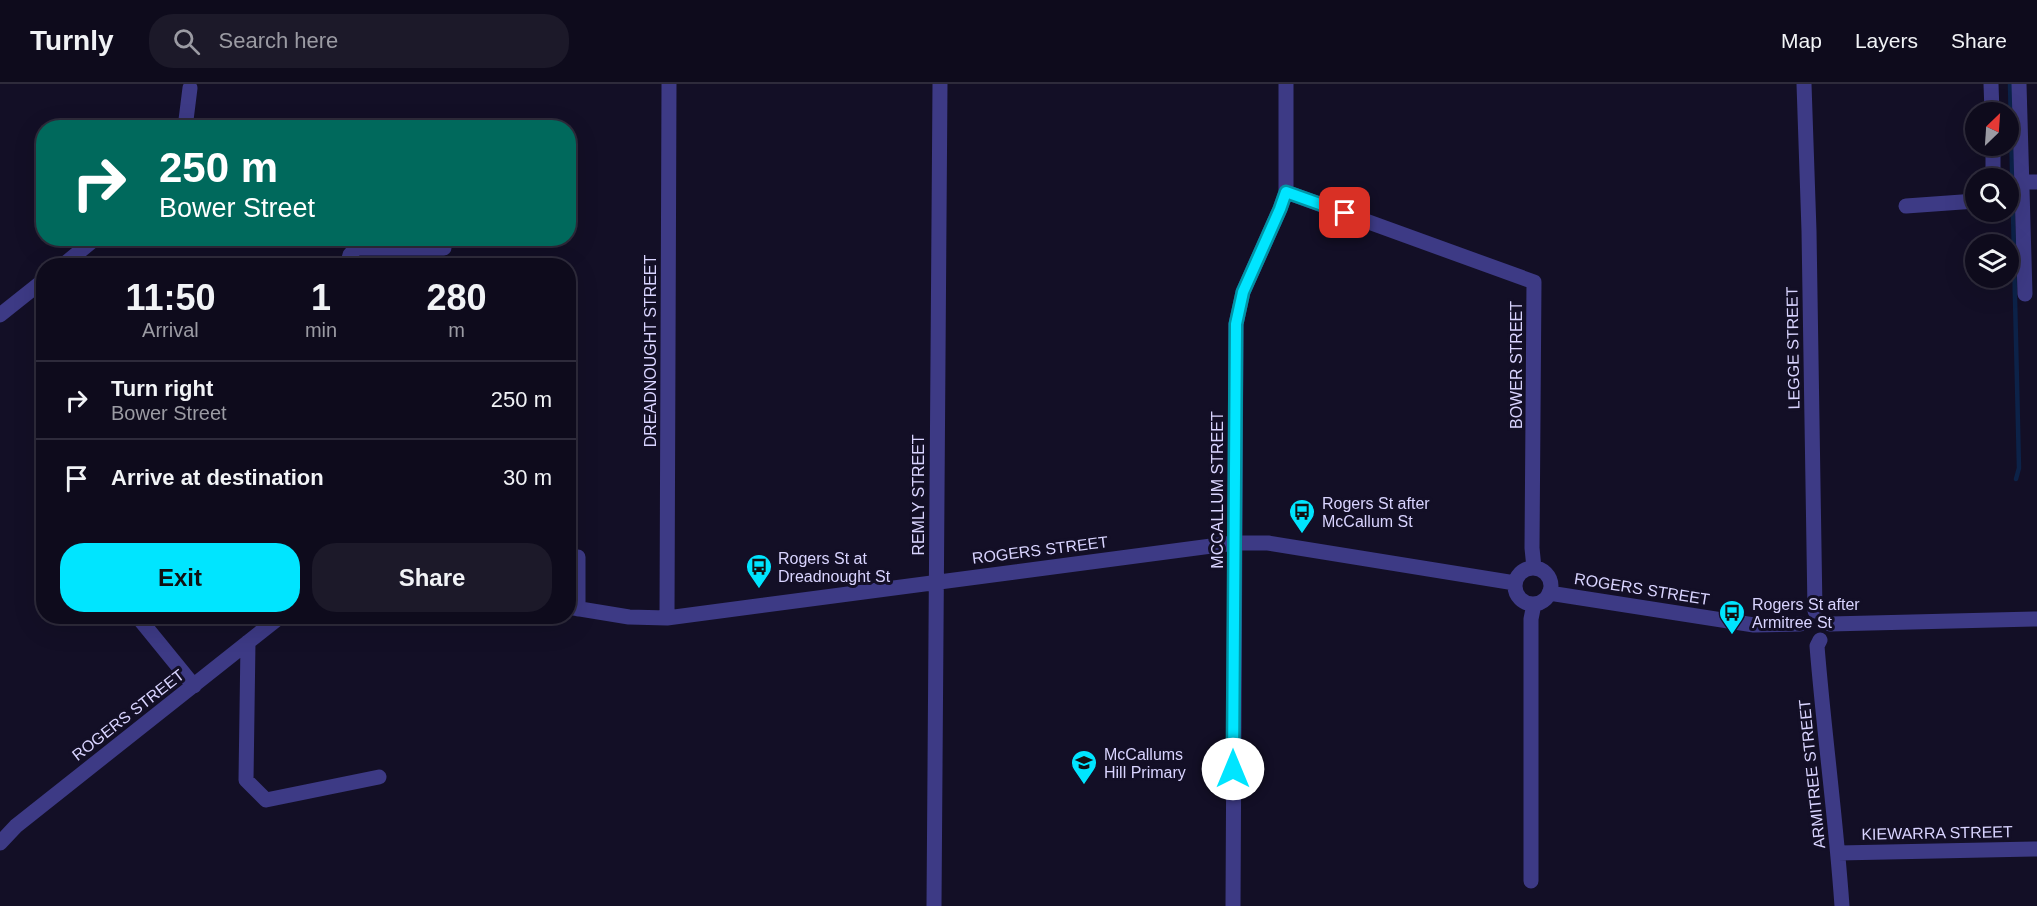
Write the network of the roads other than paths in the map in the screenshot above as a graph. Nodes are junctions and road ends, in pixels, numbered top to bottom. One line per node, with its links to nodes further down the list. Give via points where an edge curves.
1 (669, 84): 32 (street, DREADNOUGHT STREET)
2 (940, 84): 26 (street, REMLY STREET)
3 (1286, 84): 12 (street, MCCALLUM STREET)
4 (1804, 84): 31 (street, LEGGE STREET)
5 (1991, 84): 8 (street)
6 (2019, 84): 10 (street)
7 (188, 85): 9 (street)
8 (1992, 102)
9 (186, 120)
10 (2021, 182): 11 (street); 20 (street)
11 (2037, 182)
12 (1286, 192): 22 (street, MCCALLUM STREET, via 1243,292 1236,324); 24 (street, BOWER STREET, via 1534,282)
13 (1965, 202): 14 (street)
14 (1906, 206)
15 (86, 246): 17 (street)
16 (444, 248): 18 (street, via 356,248)
17 (72, 258)
18 (349, 258)
19 (36, 286): 21 (street)
20 (2025, 294)
21 (0, 315)
22 (1234, 543): 26 (street, ROGERS STREET); 27 (street, ROGERS STREET, via 1268,543); 47 (street, MCCALLUM STREET)
23 (578, 557): 25 (street)
24 (1534, 568): 27 (street, via 1524,571); 28 (street, via 1548,577)
25 (576, 577)
26 (936, 582): 32 (street, ROGERS STREET); 46 (street, REMLY STREET)
27 (1515, 583): 29 (street, via 1520,598)
28 (1550, 593): 29 (street); 36 (street, ROGERS STREET, via 1754,625)
29 (1534, 604): 45 (street)
30 (576, 608): 32 (street, ROGERS STREET)
31 (1815, 611): 36 (street, via 1807,613); 37 (street, via 1824,613)
32 (667, 618)
33 (2037, 619): 37 (street)
34 (144, 624): 40 (street)
35 (271, 624): 39 (street, ROGERS STREET)
36 (1800, 624): 38 (street, via 1806,637)
37 (1830, 624): 38 (street, via 1827,634)
38 (1820, 639): 44 (street, ARMITREE STREET, via 1817,646 1824,736)
39 (248, 642): 40 (street, ROGERS STREET); 41 (street, via 246,780 266,800)
40 (194, 686): 42 (street, ROGERS STREET, via 16,826)
41 (379, 777)
42 (0, 843)
43 (2037, 849): 44 (street, KIEWARRA STREET)
44 (1838, 853): 48 (street, ARMITREE STREET)
45 (1531, 882)
46 (934, 906)
47 (1233, 906)
48 (1842, 906)

